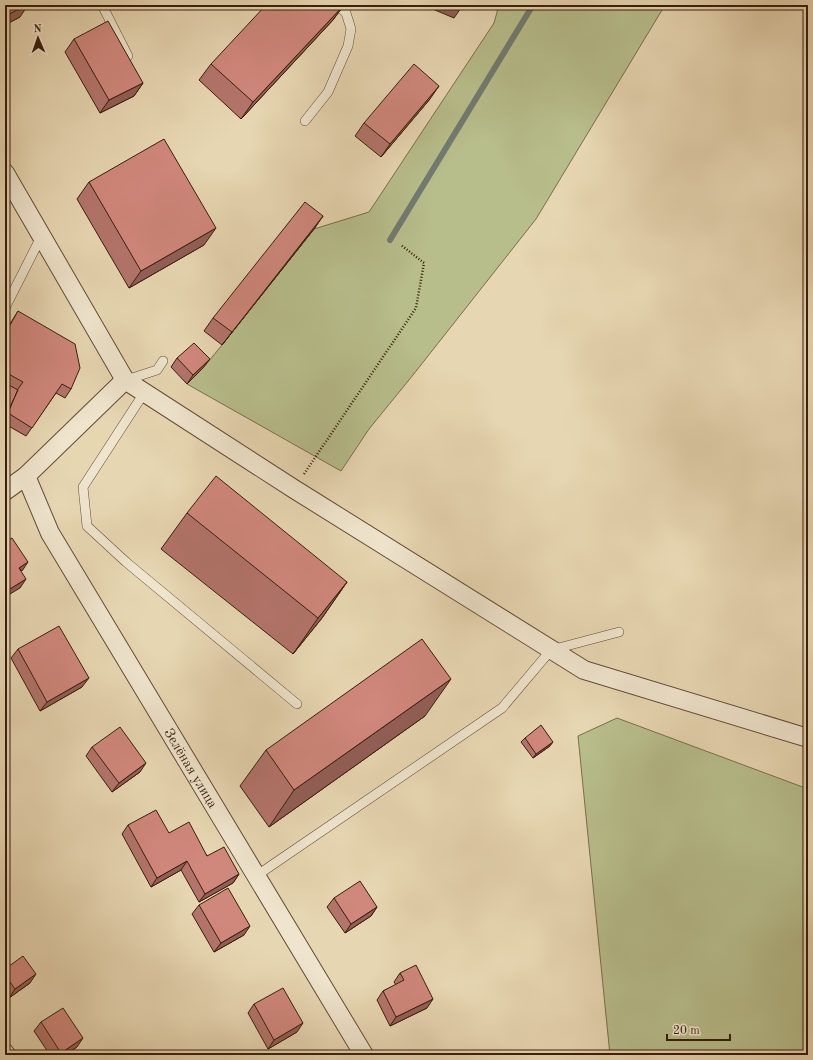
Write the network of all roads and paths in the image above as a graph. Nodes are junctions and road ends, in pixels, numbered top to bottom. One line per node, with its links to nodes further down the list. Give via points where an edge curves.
1 (102, 5): 3 (lane)
2 (338, 5): 4 (lane, via 346,13 351,29 348,46 328,92)
3 (128, 56)
4 (305, 121)
5 (5, 173): 6 (street)
6 (41, 238): 8 (lane); 10 (street)
7 (401, 245): 13 (path, via 424,263 416,308)
8 (5, 308)
9 (163, 361): 10 (lane, via 157,370)
10 (125, 380): 11 (street); 12 (street)
11 (144, 393): 13 (street); 17 (lane, via 83,488 87,526 126,562)
12 (26, 476): 14 (street); 19 (street, Зелёная улица, via 50,533)
13 (294, 489): 16 (street)
14 (5, 492)
15 (619, 632): 16 (lane)
16 (551, 650): 18 (street, via 584,670); 19 (lane, via 502,708)
17 (297, 704)
18 (808, 738)
19 (256, 876): 20 (street, Зелёная улица)
20 (364, 1055)

